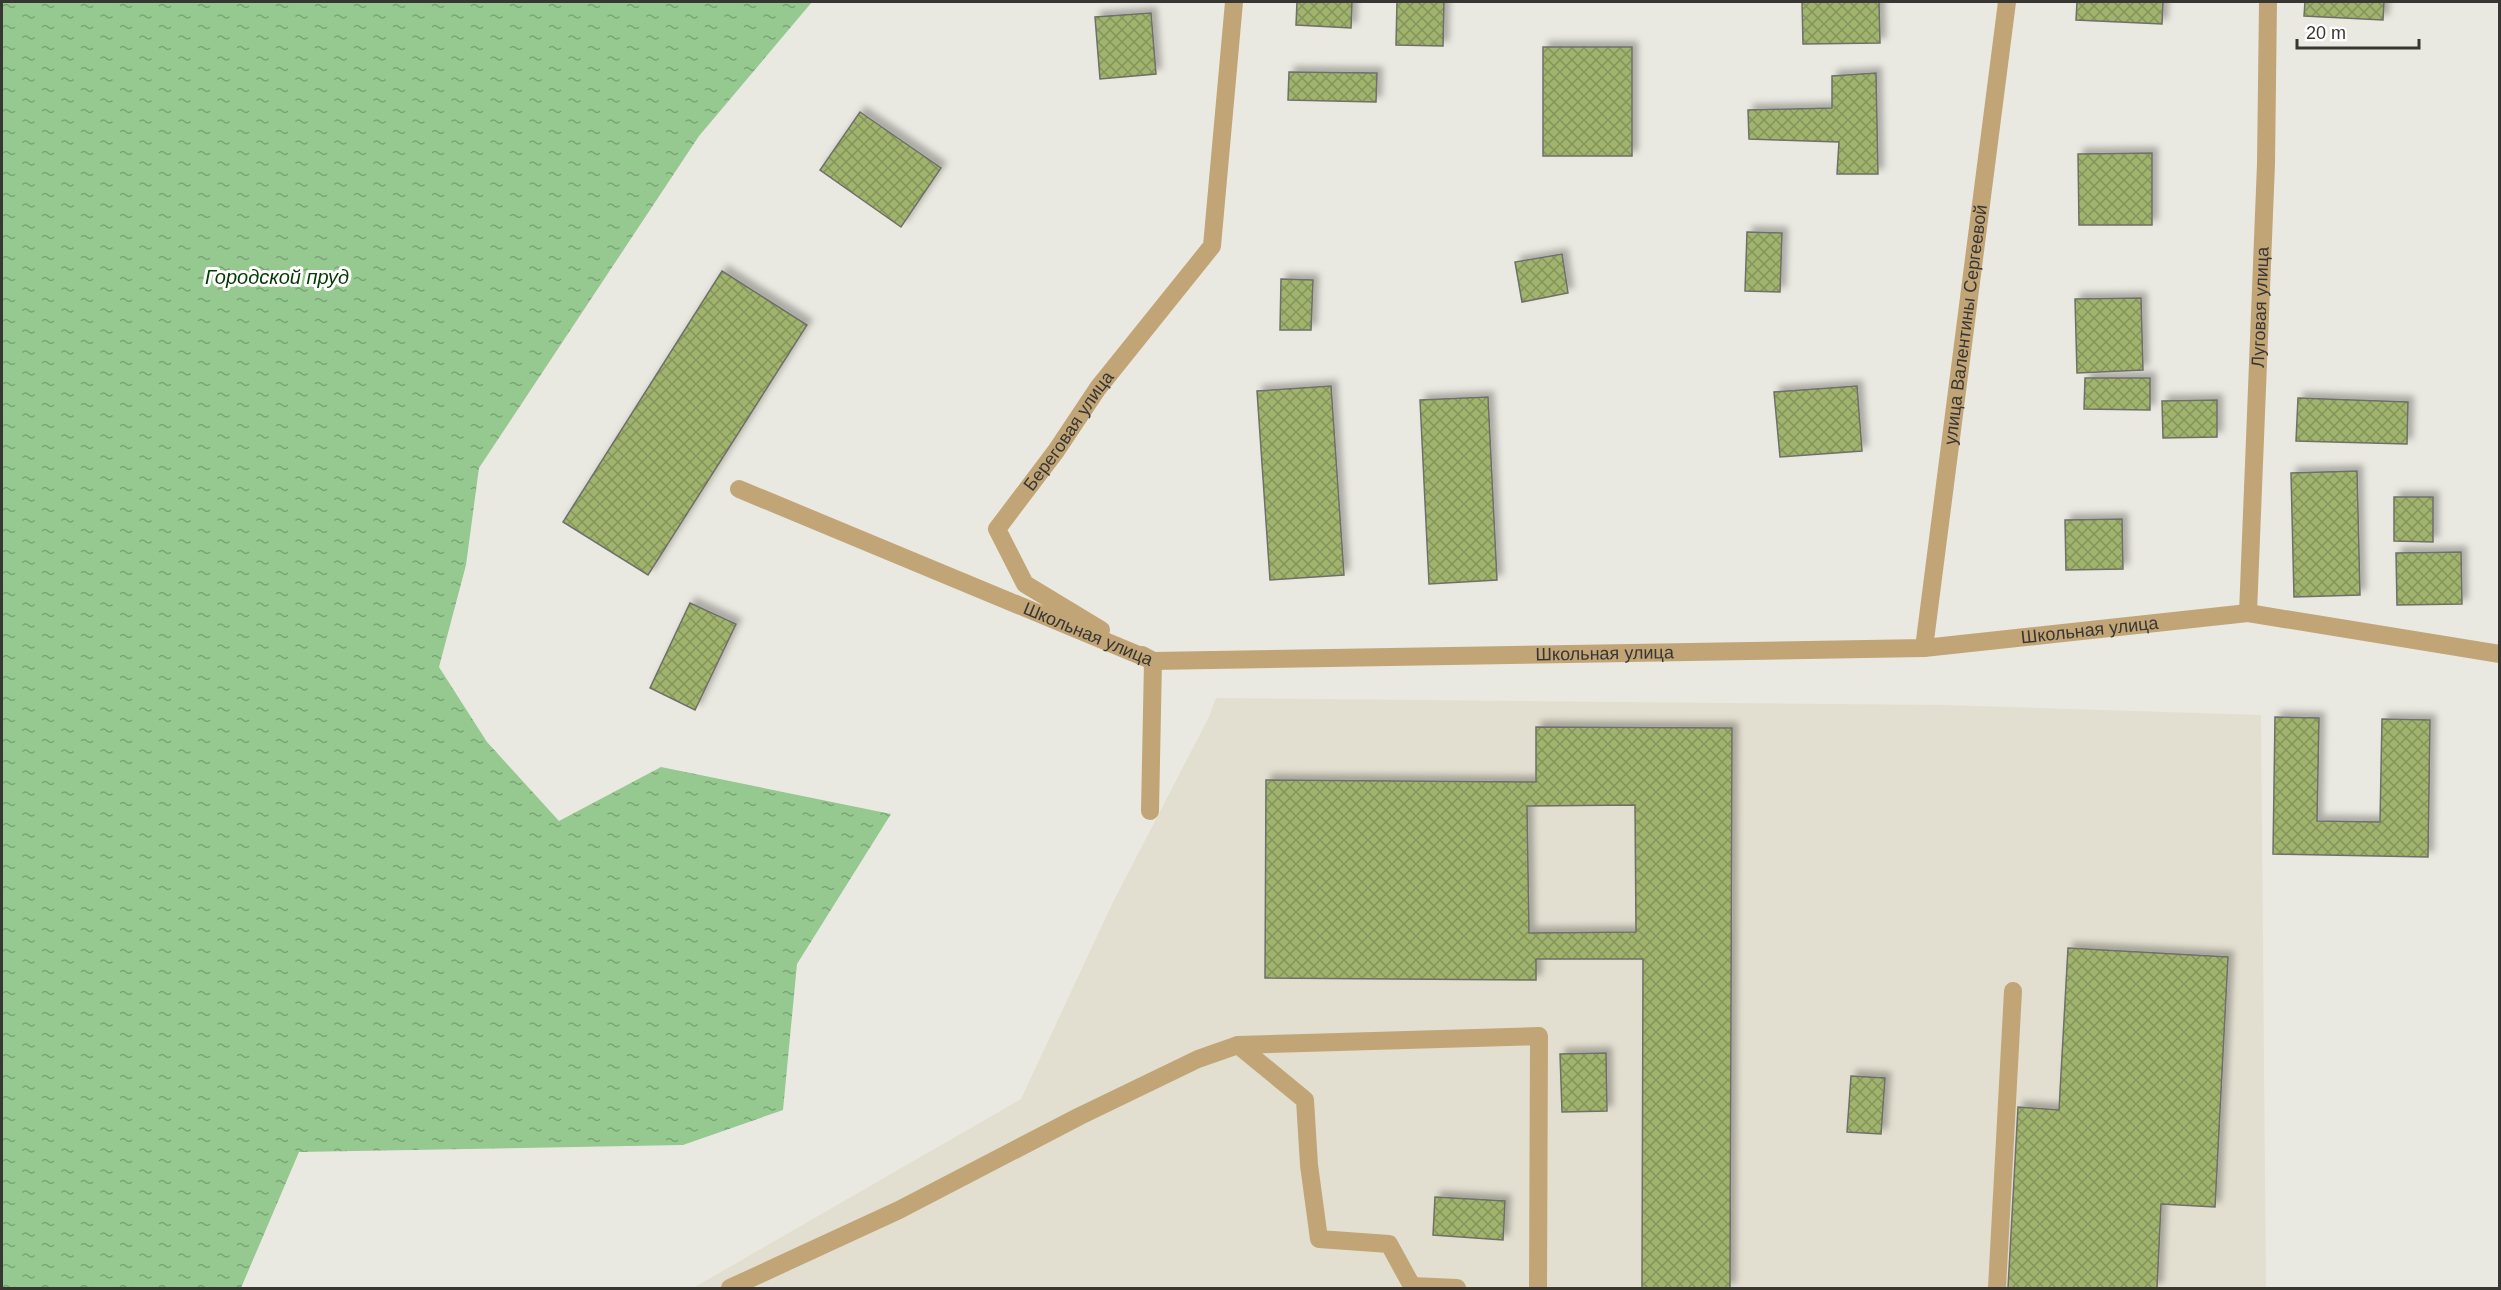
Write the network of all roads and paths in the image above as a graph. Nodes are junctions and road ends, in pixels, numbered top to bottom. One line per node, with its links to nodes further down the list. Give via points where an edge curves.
1 (1234, 2): 8 (street, Береговая улица, via 1212,246 1098,388 997,528 1025,584)
2 (2007, 2): 6 (street, улица Валентины Сергеевой)
3 (2268, 2): 5 (street, Луговая улица)
4 (740, 489): 8 (street, Школьная улица)
5 (2248, 613): 6 (street, Школьная улица); 7 (street, Школьная улица)
6 (1924, 648): 8 (street, Школьная улица)
7 (2499, 654)
8 (1153, 661): 9 (street)
9 (1150, 811)
10 (2013, 991): 15 (street)
11 (1238, 1045): 12 (street, via 1198,1059 899,1210); 13 (street, via 1305,1100 1319,1239 1389,1244 1412,1286); 14 (street, via 1539,1036)
12 (730, 1288)
13 (1457, 1288)
14 (1538, 1288)
15 (1997, 1288)

